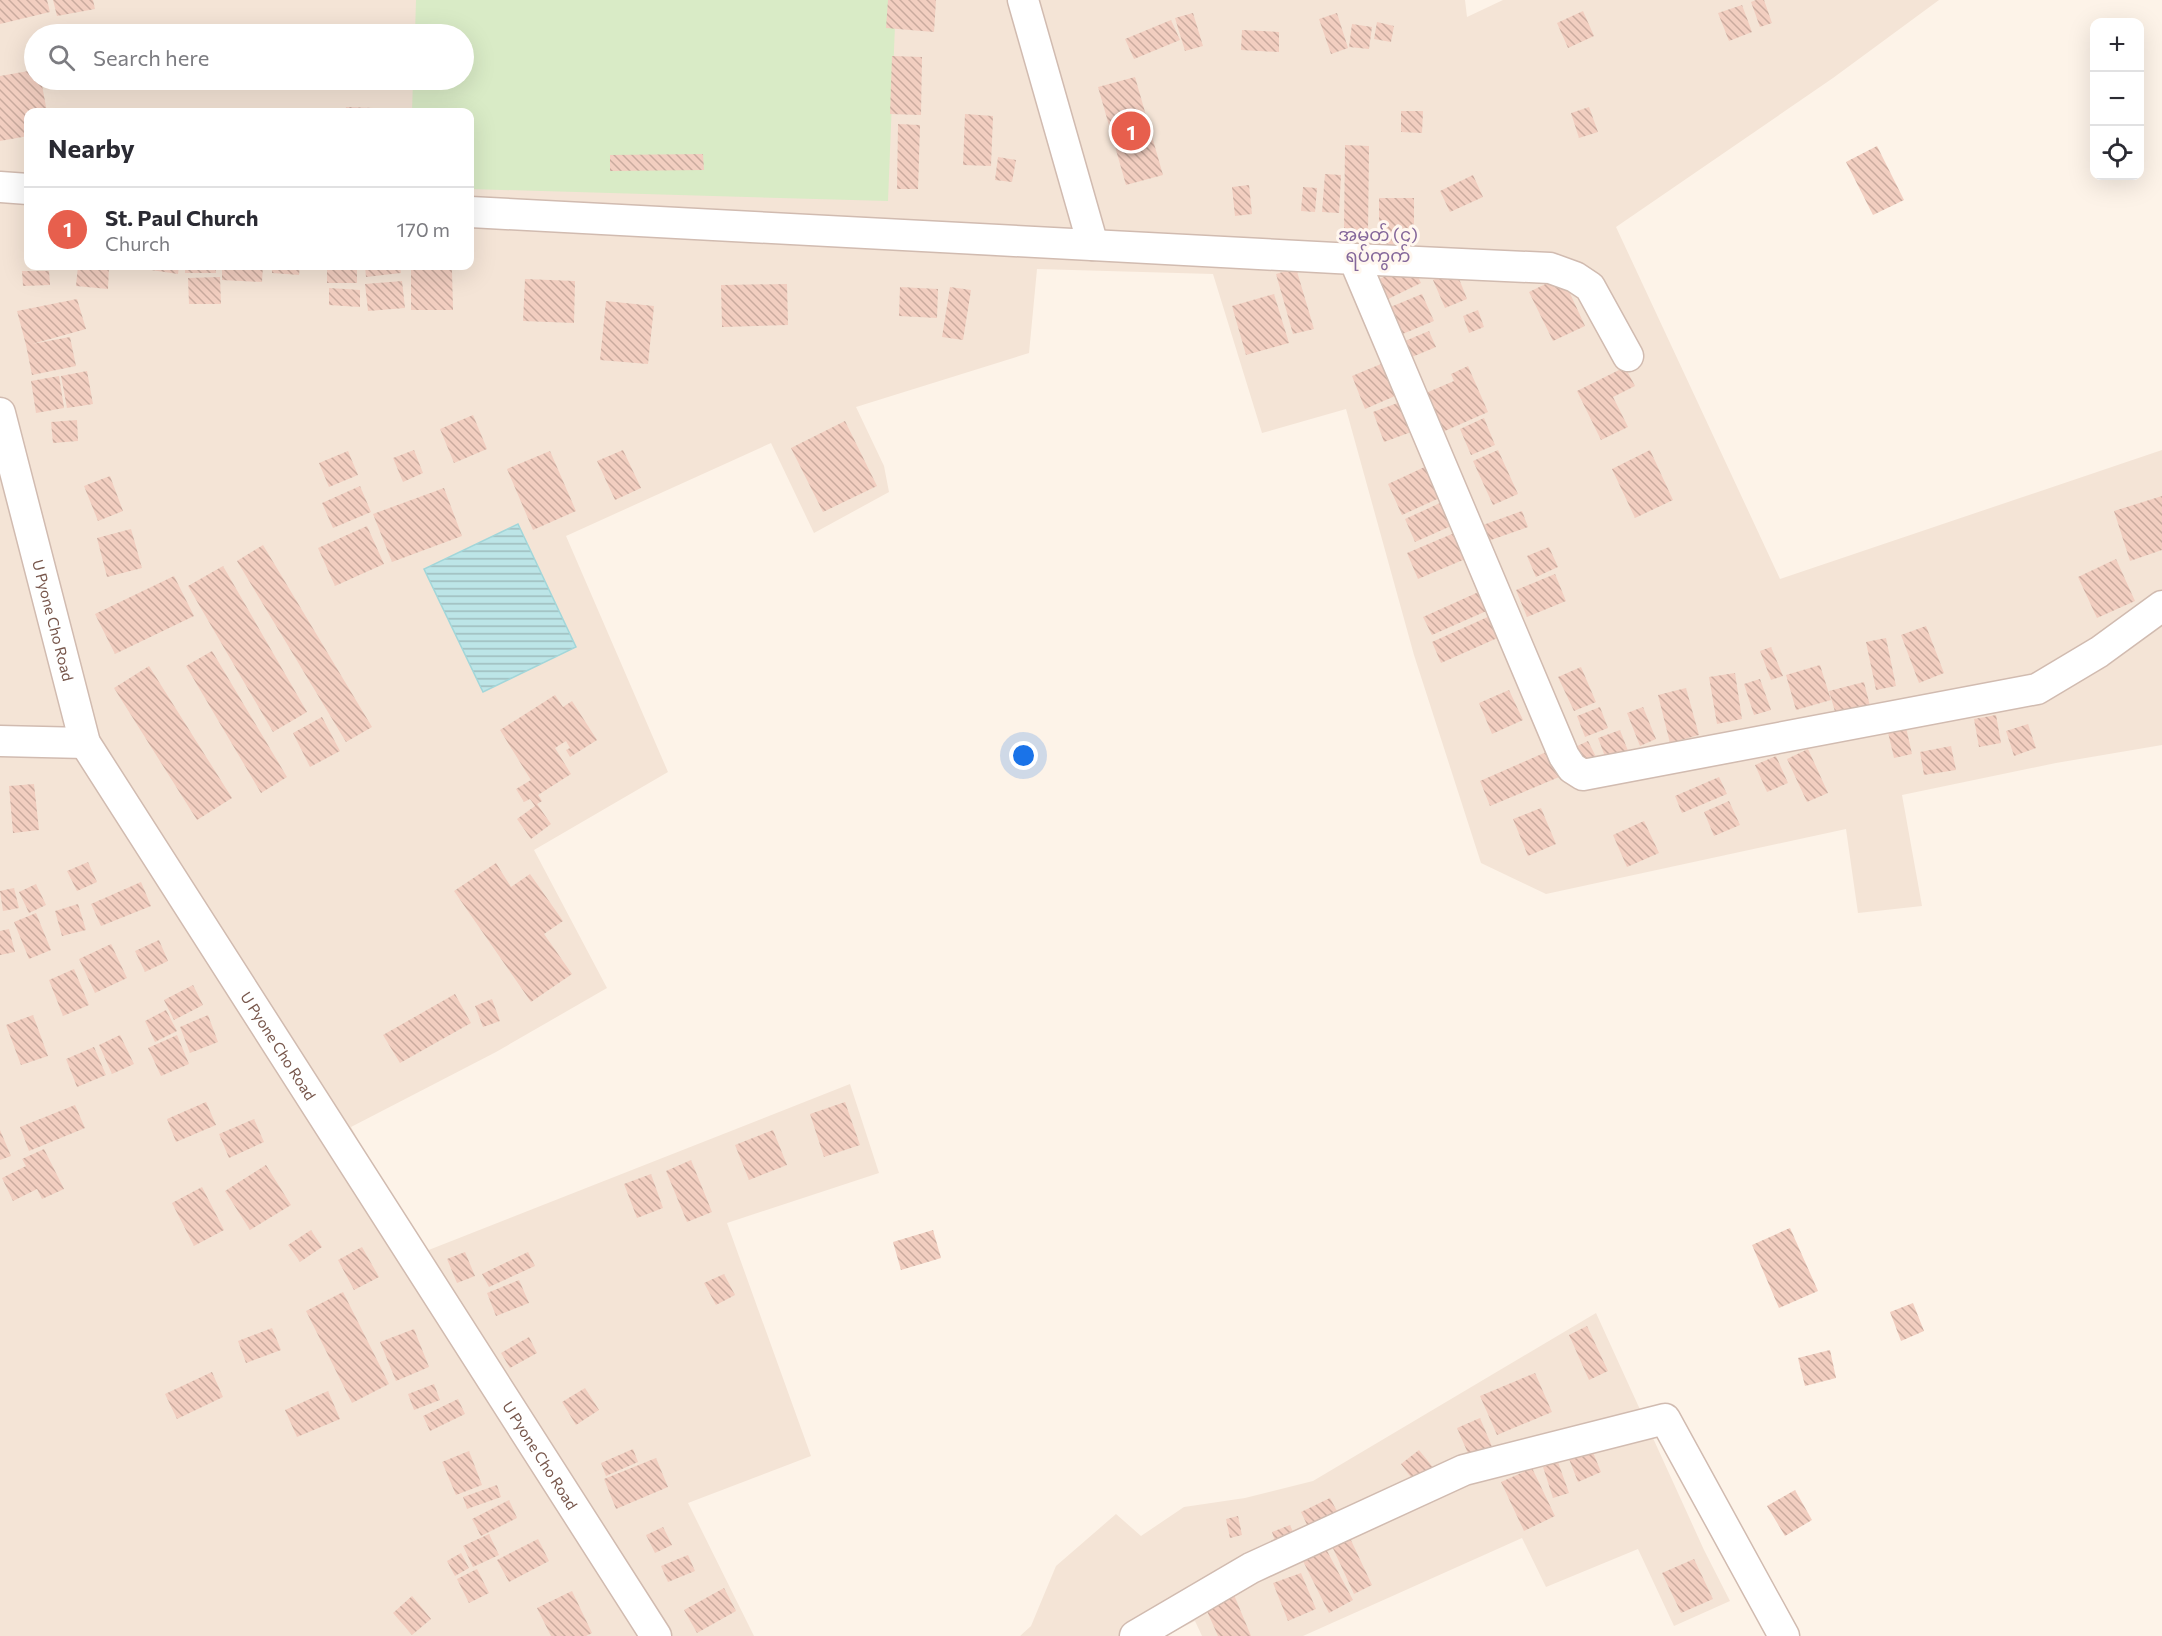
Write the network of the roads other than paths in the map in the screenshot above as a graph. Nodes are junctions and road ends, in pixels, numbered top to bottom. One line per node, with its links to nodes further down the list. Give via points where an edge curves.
1 (1023, 0): 5 (street)
2 (0, 187): 3 (street)
3 (24, 189)
4 (474, 212): 5 (street)
5 (1093, 245): 6 (street)
6 (1354, 259): 7 (street, via 1550,268 1590,286); 9 (street, via 1564,756 1583,775 2037,689)
7 (1628, 356)
8 (0, 413): 11 (street, U Pyone Cho Road)
9 (2162, 606)
10 (0, 741): 11 (street)
11 (86, 743): 12 (street, U Pyone Cho Road)
12 (656, 1636)
13 (1135, 1636): 14 (street, via 1251,1568 1464,1470 1665,1419)
14 (1784, 1636)

